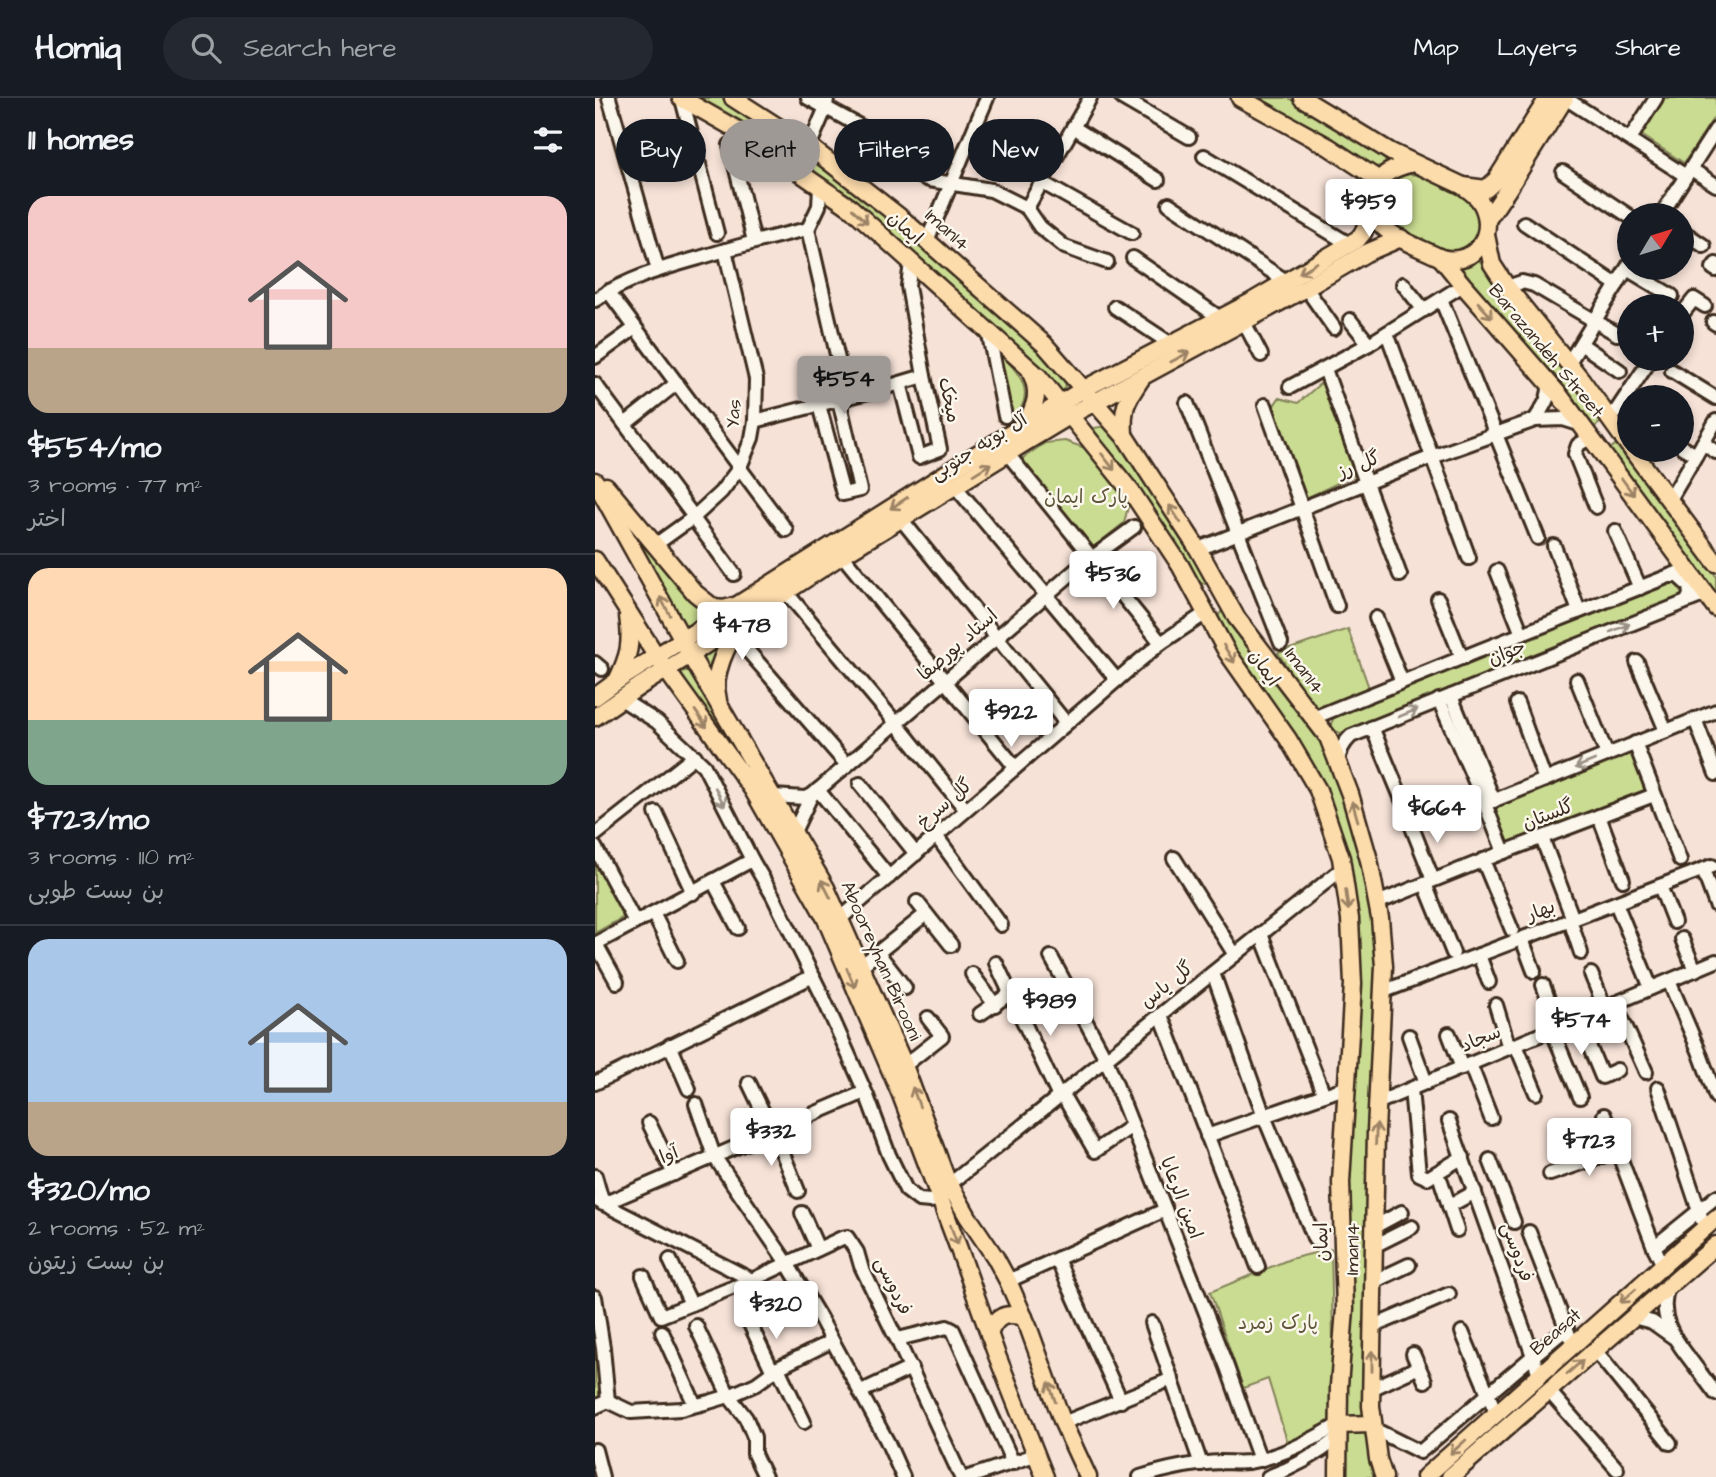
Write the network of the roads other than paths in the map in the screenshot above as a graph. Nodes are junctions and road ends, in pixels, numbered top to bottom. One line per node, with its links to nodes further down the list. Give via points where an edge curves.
1 (609, 98): 18 (street)
2 (682, 98): 14 (street); 39 (main road, ایمان)
3 (733, 98): 15 (main road, Iman14)
4 (808, 98): 13 (street)
5 (987, 98): 29 (street)
6 (1090, 98): 19 (street)
7 (1122, 98): 21 (street)
8 (1241, 98): 31 (main road)
9 (1548, 98): 38 (main road, via 1496,180 1486,188)
10 (1565, 98): 22 (street); 46 (main road)
11 (1656, 98): 22 (street)
12 (1305, 99): 26 (main road)
13 (827, 103): 16 (street); 17 (street)
14 (687, 119)
15 (766, 119)
16 (850, 119)
17 (820, 120)
18 (616, 122)
19 (1073, 127): 23 (street); 30 (street)
20 (1716, 129): 28 (street)
21 (1189, 138)
22 (1630, 139): 28 (street)
23 (1064, 142)
24 (820, 155): 52 (main road, Iman14)
25 (1204, 156): 54 (street)
26 (1413, 163): 31 (main road); 38 (main road)
27 (1563, 172): 44 (street)
28 (1688, 172): 37 (street); 40 (street)
29 (954, 180)
30 (1158, 180)
31 (1379, 180): 42 (main road)
32 (633, 182): 61 (street)
33 (704, 182): 48 (street)
34 (739, 182): 53 (street)
35 (953, 182): 43 (street, via 991,190); 52 (street)
36 (1041, 182): 43 (street); 49 (street)
37 (1716, 185)
38 (1463, 186): 46 (main road, via 1479,200)
39 (820, 187): 47 (street, via 819,206); 59 (main road, ایمان, one-way to 59, via 851,208)
40 (1669, 203)
41 (1169, 204): 64 (street)
42 (1373, 207): 50 (main road, via 1380,224); 54 (main road, via 1363,233)
43 (1027, 208): 60 (street, via 1040,227 1065,247)
44 (1617, 208)
45 (1524, 223): 67 (street)
46 (1487, 227): 58 (main road, via 1478,248 1465,257); 68 (main road, Barazandeh Street, via 1492,264)
47 (808, 229): 53 (street); 108 (street)
48 (717, 233)
49 (1132, 233)
50 (1401, 238): 58 (main road); 69 (main road, آل بویه جنوبی)
51 (1694, 239): 55 (street)
52 (927, 241): 101 (main road, Iman14, via 1044,344)
53 (754, 242): 56 (street)
54 (1349, 244): 64 (main road, one-way to 64)
55 (1704, 246)
56 (725, 250): 61 (street); 117 (street, Yas, via 756,379)
57 (1133, 258): 78 (street)
58 (1441, 258): 66 (main road, Barazandeh Street)
59 (911, 262): 84 (main road, ایمان); 99 (street, میخک, via 908,286)
60 (1107, 262)
61 (658, 270): 70 (street)
62 (1620, 280): 67 (street)
63 (1648, 280): 71 (street)
64 (1286, 281): 78 (main road)
65 (1403, 284): 77 (street)
66 (1463, 285): 72 (street); 104 (main road, Barazandeh Street, one-way to 104)
67 (1617, 285): 80 (street)
68 (1507, 287): 80 (street, via 1521,282 1534,285); 92 (main road, Barazandeh Street)
69 (1306, 288): 81 (main road, آل بویه جنوبی); 83 (street)
70 (608, 291): 74 (street); 82 (street)
71 (1669, 294)
72 (1441, 299): 77 (street); 125 (street)
73 (1694, 299): 75 (street)
74 (595, 300)
75 (1705, 306)
76 (1115, 307): 87 (street)
77 (1424, 310): 85 (street)
78 (1220, 318): 87 (main road)
79 (1350, 320): 88 (street)
80 (1595, 321): 86 (street); 89 (street)
81 (1244, 322): 90 (street); 100 (main road, آل بویه جنوبی, one-way to 81)
82 (635, 328): 91 (street); 102 (street)
83 (1334, 328)
84 (988, 329): 93 (main road, ایمان); 114 (street)
85 (1387, 333): 88 (street); 133 (street)
86 (1617, 334)
87 (1171, 344): 98 (main road)
88 (1369, 344): 94 (street)
89 (1581, 344): 92 (street); 95 (street)
90 (1261, 355)
91 (595, 357)
92 (1569, 364): 116 (main road, Barazandeh Street)
93 (1029, 368): 111 (main road, ایمان); 120 (main road, via 1037,398)
94 (1325, 369): 106 (street); 138 (street)
95 (1617, 369)
96 (1643, 371): 116 (street)
97 (1671, 371): 107 (street)
98 (1114, 373): 101 (main road); 101 (main road)
99 (924, 376): 103 (street); 103 (street, میخک, via 940,449 919,457)
100 (1143, 376): 109 (main road, آل بویه جنوبی); 121 (main road, via 1128,398)
101 (1075, 378): 109 (main road, Iman14); 111 (main road, via 1074,386 1062,395)
102 (677, 383): 119 (street); 135 (street)
103 (900, 383): 108 (street)
104 (1549, 383): 115 (street, via 1546,404); 123 (main road, Barazandeh Street)
105 (595, 384): 119 (street)
106 (1290, 387)
107 (1716, 398)
108 (843, 399): 112 (street); 112 (street, via 860,490 843,494)
109 (1095, 402): 111 (main road, آل بویه جنوبی); 121 (main road, Iman14)
110 (1187, 403): 150 (street)
111 (1062, 404): 120 (main road, آل بویه جنوبی); 124 (main road, آل بویه جنوبی); 126 (main road, ایمان)
112 (819, 405): 117 (street)
113 (1265, 405): 143 (street)
114 (1005, 416)
115 (1535, 420): 123 (street, via 1563,419); 125 (street, گل رز)
116 (1610, 420): 122 (main road, Barazandeh Street); 123 (main road, via 1599,432)
117 (755, 421): 135 (street, Yas)
118 (1716, 421): 128 (street)
119 (625, 424): 144 (street)
120 (1026, 424): 177 (main road, آل بویه جنوبی, one-way to 177)
121 (1118, 429): 126 (main road, via 1099,420 1089,428); 154 (main road, Iman14, one-way to 121)
122 (1617, 430)
123 (1587, 432): 129 (main road, Barazandeh Street); 142 (street, via 1575,454)
124 (1041, 434): 126 (main road); 131 (main road, آل بویه جنوبی)
125 (1497, 434): 133 (street, گل رز); 151 (street)
126 (1088, 436): 140 (main road, ایمان, one-way to 140)
127 (1617, 436): 129 (main road, via 1606,440)
128 (1703, 443): 130 (street); 132 (street)
129 (1603, 452): 160 (main road, Barazandeh Street, one-way to 160)
130 (1716, 452)
131 (1007, 453): 139 (main road, آل بویه جنوبی, one-way to 131); 157 (street)
132 (1696, 455): 141 (street)
133 (1432, 457): 138 (street, گل رز); 158 (street)
134 (1640, 462): 141 (main road, Barazandeh Street)
135 (740, 467): 144 (street, Yas); 148 (street)
136 (595, 473): 152 (main road)
137 (595, 481): 183 (main road, Abooreyhan Birooni, one-way to 137)
138 (1366, 483): 143 (street, گل رز); 164 (street)
139 (955, 486): 145 (main road, آل بویه جنوبی); 170 (street)
140 (1137, 500): 146 (main road, ایمان); 147 (street)
141 (1669, 501): 156 (main road, Barazandeh Street)
142 (1596, 507)
143 (1302, 508): 150 (street, گل رز); 173 (street)
144 (693, 517): 152 (street, Yas); 162 (street)
145 (901, 519): 155 (main road, آل بویه جنوبی); 182 (street)
146 (1155, 526): 147 (street); 166 (main road, ایمان)
147 (1134, 527): 157 (street, استاد پورصفا)
148 (786, 530)
149 (1615, 531): 167 (street)
150 (1238, 534): 154 (street, گل رز); 185 (street)
151 (1538, 538)
152 (655, 545): 177 (main road, via 706,603)
153 (1554, 546): 176 (street)
154 (1198, 549): 163 (main road, Iman14)
155 (842, 555): 168 (main road, آل بویه جنوبی); 194 (street)
156 (1714, 555)
157 (1091, 557): 170 (street, استاد پورصفا); 184 (street)
158 (1469, 558)
159 (595, 560): 175 (main road, Abooreyhan Birooni)
160 (1688, 569): 165 (street, جوان); 169 (main road, Barazandeh Street)
161 (1497, 571): 181 (street)
162 (734, 574)
163 (1212, 574): 166 (main road, via 1206,589); 178 (main road, Iman14)
164 (1400, 575)
165 (1670, 576): 167 (street, جوان); 172 (street, via 1678,576 1689,586)
166 (1190, 583): 179 (main road, ایمان)
167 (1640, 588): 176 (street, جوان)
168 (786, 592): 177 (main road, آل بویه جنوبی); 208 (street)
169 (1706, 594): 172 (street, جوان); 174 (main road, Barazandeh Street)
170 (1046, 595): 182 (street, استاد پورصفا); 191 (street)
171 (1438, 599): 188 (street)
172 (1687, 601): 199 (street, جوان, one-way to 172)
173 (1337, 606)
174 (1716, 608)
175 (627, 610): 190 (main road, Abooreyhan Birooni); 193 (main road, via 631,645)
176 (1579, 611): 181 (street, جوان)
177 (740, 612): 183 (main road, آل بویه جنوبی); 187 (main road, آل بویه جنوبی); 201 (main road, via 718,672)
178 (1234, 612): 179 (main road, via 1226,606 1216,608); 206 (main road, Iman14)
179 (1209, 618): 184 (street, گل سرخ); 242 (main road, ایمان, one-way to 242, via 1318,790)
180 (1376, 618): 195 (street)
181 (1522, 634): 188 (street, جوان)
182 (997, 637): 194 (street, استاد پورصفا); 209 (street)
183 (683, 640): 187 (main road, Abooreyhan Birooni); 190 (main road, آل بویه جنوبی)
184 (1161, 643): 191 (street, گل سرخ)
185 (1282, 643)
186 (748, 651): 217 (street)
187 (690, 656): 190 (main road, آل بویه جنوبی); 201 (main road, Abooreyhan Birooni)
188 (1462, 658): 195 (street, جوان)
189 (1637, 662): 211 (street)
190 (661, 663): 193 (main road, آل بویه جنوبی); 196 (main road, آل بویه جنوبی); 198 (main road, Abooreyhan Birooni)
191 (1118, 680): 209 (street, گل سرخ)
192 (1577, 680): 214 (street)
193 (617, 681): 197 (main road, آل بویه جنوبی)
194 (945, 681): 208 (street, استاد پورصفا); 218 (street)
195 (1402, 682): 203 (street, جوان)
196 (640, 686): 198 (main road); 200 (main road, آل بویه جنوبی)
197 (595, 696)
198 (685, 696): 343 (main road, Abooreyhan Birooni, one-way to 343, via 753,790 825,917)
199 (1445, 698): 210 (street, جوان, one-way to 199); 226 (street)
200 (621, 699): 205 (main road, آل بویه جنوبی); 215 (street, via 657,722)
201 (719, 703): 224 (main road, Abooreyhan Birooni)
202 (1517, 703): 220 (street)
203 (1338, 708): 206 (street, جوان); 212 (street, via 1328,722 1329,729 1340,737)
204 (1716, 711): 207 (street)
205 (595, 717)
206 (1314, 718): 216 (main road, Iman14)
207 (1695, 719): 211 (street); 219 (street)
208 (896, 723): 217 (street, استاد پورصفا); 227 (street)
209 (1066, 723): 218 (street, گل سرخ)
210 (1372, 727): 212 (street, جوان); 225 (street)
211 (1666, 731): 213 (street)
212 (1351, 736): 216 (street)
213 (1635, 744): 214 (street); 223 (street)
214 (1607, 755): 220 (street, one-way to 220)
215 (695, 757): 232 (street); 239 (street, one-way to 239, via 704,766)
216 (1338, 763): 250 (main road, Iman14, one-way to 216, via 1369,860)
217 (847, 765): 222 (street, استاد پورصفا)
218 (1016, 767): 227 (street, گل سرخ)
219 (1716, 774)
220 (1545, 780): 226 (street)
221 (860, 784): 237 (street)
222 (814, 793): 224 (street, via 805,798); 231 (street); 243 (street)
223 (1654, 795): 229 (street, گلستان); 241 (street)
224 (773, 796): 231 (main road, Abooreyhan Birooni)
225 (1403, 803)
226 (1490, 803): 236 (street)
227 (966, 810): 233 (street, گل سرخ)
228 (656, 813): 248 (street)
229 (1599, 816): 234 (street, گلستان); 244 (street)
230 (1410, 822): 246 (street)
231 (794, 832): 256 (main road, Abooreyhan Birooni, one-way to 231)
232 (595, 835)
233 (937, 837): 237 (street, گل سرخ); 259 (street)
234 (1542, 838): 236 (street, گلستان); 255 (street)
235 (595, 847): 257 (street)
236 (1504, 852): 240 (street, گلستان)
237 (916, 854): 243 (street, گل سرخ)
238 (1174, 858): 269 (street)
239 (752, 860): 245 (street); 281 (street)
240 (1483, 860): 246 (street, گلستان); 262 (street)
241 (1680, 860)
242 (1342, 869): 261 (street, گل یاس); 310 (main road, ایمان, one-way to 310, via 1353,984)
243 (889, 877): 256 (street, گل سرخ)
244 (1623, 880)
245 (713, 881): 248 (street); 260 (street)
246 (1429, 882): 250 (street, گلستان); 267 (street)
247 (1660, 886): 251 (street, بهار); 252 (street, بهار, via 1707,868); 258 (street)
248 (693, 892): 253 (street)
249 (916, 902): 254 (street)
250 (1377, 903): 288 (main road, Iman14)
251 (1616, 903): 255 (street, بهار); 287 (street)
252 (1716, 905)
253 (653, 913): 257 (street); 272 (street)
254 (926, 914): 265 (street); 266 (street)
255 (1570, 917): 262 (street, بهار); 268 (street)
256 (840, 919): 275 (main road, Abooreyhan Birooni)
257 (635, 922): 264 (street)
258 (1674, 922)
259 (1002, 925)
260 (738, 928)
261 (1261, 934): 269 (street, گل یاس); 316 (street)
262 (1517, 935): 270 (street, بهار); 277 (street)
263 (1682, 939): 276 (street)
264 (595, 944): 283 (street)
265 (951, 945)
266 (877, 953): 275 (street); 286 (street)
267 (1453, 953)
268 (1581, 953)
269 (1235, 955): 278 (street, گل یاس)
270 (1479, 955): 284 (street); 288 (street, بهار)
271 (1051, 957): 302 (street, امین الرعایا)
272 (677, 961)
273 (996, 963): 289 (street)
274 (1715, 963): 276 (street, سجاد)
275 (861, 966): 303 (main road, Abooreyhan Birooni)
276 (1695, 970): 282 (street, سجاد)
277 (1534, 971)
278 (1213, 973): 294 (street, گل یاس); 323 (street)
279 (972, 974): 290 (street)
280 (1591, 974): 292 (street)
281 (813, 976): 300 (street); 314 (street)
282 (1669, 981): 287 (street, سجاد); 319 (street)
283 (617, 982)
284 (1489, 982)
285 (1543, 985): 297 (street)
286 (905, 988)
287 (1651, 988): 292 (street, سجاد)
288 (1383, 992): 320 (main road, Iman14)
289 (1011, 993): 290 (street); 317 (street)
290 (995, 1005): 293 (street)
291 (1496, 1005): 301 (street)
292 (1610, 1005): 296 (street, سجاد); 306 (street)
293 (980, 1014)
294 (1161, 1015): 302 (street, گل یاس); 329 (street)
295 (928, 1018): 303 (street, via 942,1036)
296 (1579, 1019): 297 (street, سجاد); 305 (street, via 1602,1077)
297 (1555, 1029): 301 (street, سجاد); 318 (street)
298 (1449, 1034): 304 (street)
299 (1409, 1036): 309 (street)
300 (670, 1045): 307 (street); 312 (street)
301 (1513, 1046): 304 (street, سجاد); 315 (street)
302 (1106, 1059): 317 (street, گل یاس); 327 (street, امین الرعایا)
303 (904, 1066): 338 (main road, Abooreyhan Birooni, one-way to 303)
304 (1466, 1066): 309 (street, سجاد); 324 (street)
305 (1618, 1070)
306 (1646, 1072)
307 (595, 1083)
308 (749, 1083): 328 (street)
309 (1426, 1083): 313 (street, سجاد)
310 (1347, 1087): 316 (street); 413 (main road, ایمان, via 1341,1182 1345,1308)
311 (1658, 1088): 348 (street)
312 (689, 1089)
313 (1411, 1089): 320 (street, سجاد); 332 (street, via 1419,1174 1428,1178)
314 (866, 1092): 328 (street, آوا); 343 (street, via 905,1190 919,1200)
315 (1536, 1093)
316 (1324, 1095): 323 (street)
317 (1060, 1096): 327 (street, via 1095,1151); 338 (street, گل یاس)
318 (1580, 1097)
319 (1716, 1097)
320 (1377, 1103): 352 (main road, Iman14, one-way to 320)
321 (696, 1104): 331 (street)
322 (1604, 1115): 330 (street)
323 (1264, 1116): 329 (street); 356 (street)
324 (1491, 1118)
325 (1449, 1121): 332 (street, فردوسی)
326 (649, 1124): 334 (street)
327 (1132, 1126): 346 (street, امین الرعایا)
328 (771, 1132): 331 (street, آوا); 339 (street)
329 (1207, 1136): 366 (street)
330 (1617, 1151): 335 (street); 359 (street)
331 (714, 1156): 334 (street, آوا); 363 (street)
332 (1462, 1157): 342 (street, فردوسی)
333 (1490, 1160): 340 (street)
334 (674, 1174): 344 (street, آوا)
335 (1551, 1174)
336 (595, 1176): 344 (street)
337 (1441, 1181): 345 (street)
338 (950, 1184): 369 (main road, Abooreyhan Birooni)
339 (798, 1191)
340 (1503, 1195): 342 (street); 350 (street)
341 (1716, 1197): 348 (street)
342 (1477, 1198): 345 (street); 392 (street, فردوسی)
343 (941, 1199): 384 (main road, Abooreyhan Birooni, one-way to 384)
344 (599, 1201): 368 (street)
345 (1449, 1206): 354 (street)
346 (1165, 1210): 361 (street); 417 (street, امین الرعایا)
347 (1402, 1212): 352 (street)
348 (1698, 1212): 351 (street); 359 (street)
349 (802, 1213): 360 (street)
350 (1514, 1222)
351 (1710, 1224): 365 (main road, Beasat)
352 (1374, 1227): 358 (main road, Iman14)
353 (1412, 1227): 358 (street)
354 (1457, 1230)
355 (1529, 1232): 381 (street)
356 (1315, 1240)
357 (1716, 1245): 371 (main road, Beasat)
358 (1374, 1246): 370 (main road, Iman14)
359 (1654, 1247): 365 (street)
360 (818, 1249): 363 (street, فردوسی); 385 (street, فردوسی, via 847,1237)
361 (1057, 1259): 369 (street); 406 (street)
362 (670, 1260): 374 (street)
363 (787, 1263): 368 (street, فردوسی); 387 (street)
364 (1409, 1265): 370 (street)
365 (1663, 1265): 388 (main road, Beasat, one-way to 388)
366 (1258, 1268)
367 (643, 1276): 374 (street, فردوسی, via 661,1316)
368 (752, 1280): 374 (street, فردوسی)
369 (1008, 1281): 375 (main road, Abooreyhan Birooni)
370 (1373, 1282): 380 (main road, Iman14)
371 (1668, 1287): 376 (main road, Beasat); 386 (street, via 1664,1308)
372 (1449, 1294): 380 (street)
373 (595, 1297): 389 (street)
374 (691, 1304)
375 (1024, 1317): 384 (main road, via 1002,1316); 411 (main road, Abooreyhan Birooni, one-way to 375)
376 (1633, 1317): 386 (street, via 1652,1322); 390 (main road, Beasat)
377 (1152, 1323): 397 (street)
378 (750, 1324): 395 (street)
379 (696, 1326): 404 (street)
380 (1372, 1327): 399 (main road, Iman14, one-way to 380)
381 (1567, 1328): 388 (street); 392 (street)
382 (662, 1332): 407 (street)
383 (1462, 1332): 402 (street)
384 (989, 1334): 416 (main road, Abooreyhan Birooni)
385 (896, 1336): 394 (street); 418 (street, فردوسی, via 901,1339 947,1327 953,1330)
386 (1673, 1337): 403 (street)
387 (832, 1341): 395 (street); 401 (street)
388 (1573, 1345): 396 (main road, Beasat)
389 (599, 1348): 405 (street)
390 (1595, 1350): 400 (main road, Beasat, one-way to 390); 414 (street)
391 (1413, 1354): 393 (street)
392 (1533, 1356): 396 (street, فردوسی); 402 (street)
393 (1419, 1367): 398 (street); 399 (street)
394 (911, 1368): 401 (street); 424 (street)
395 (775, 1370): 404 (street); 410 (street)
396 (1539, 1375): 409 (main road, Beasat)
397 (1172, 1379): 406 (street); 419 (street)
398 (1425, 1381)
399 (1371, 1389): 412 (main road, Iman14)
400 (1548, 1390): 420 (street); 433 (main road, Beasat)
401 (860, 1392): 423 (street)
402 (1488, 1394): 409 (street); 412 (street, via 1420,1452)
403 (1716, 1394)
404 (729, 1396): 407 (street); 422 (street, via 746,1418)
405 (608, 1401): 407 (street, via 631,1412); 408 (street)
406 (1121, 1401): 411 (street)
407 (695, 1405)
408 (595, 1407)
409 (1496, 1413): 432 (main road, Beasat, one-way to 432)
410 (804, 1422)
411 (1063, 1423): 427 (main road, Abooreyhan Birooni)
412 (1374, 1426): 413 (main road); 431 (main road, Iman14)
413 (1338, 1431): 417 (street); 429 (street, via 1322,1450); 430 (main road, ایمان)
414 (1670, 1443)
415 (595, 1450): 421 (street)
416 (1035, 1455): 418 (street); 426 (main road, Abooreyhan Birooni)
417 (1260, 1460): 419 (street)
418 (1013, 1463): 425 (street)
419 (1201, 1464): 428 (street)
420 (1617, 1469)
421 (602, 1477)
422 (765, 1477)
423 (903, 1477)
424 (961, 1477)
425 (969, 1477)
426 (1045, 1477)
427 (1088, 1477)
428 (1140, 1477)
429 (1268, 1477)
430 (1338, 1477)
431 (1384, 1477)
432 (1425, 1477)
433 (1450, 1477)

